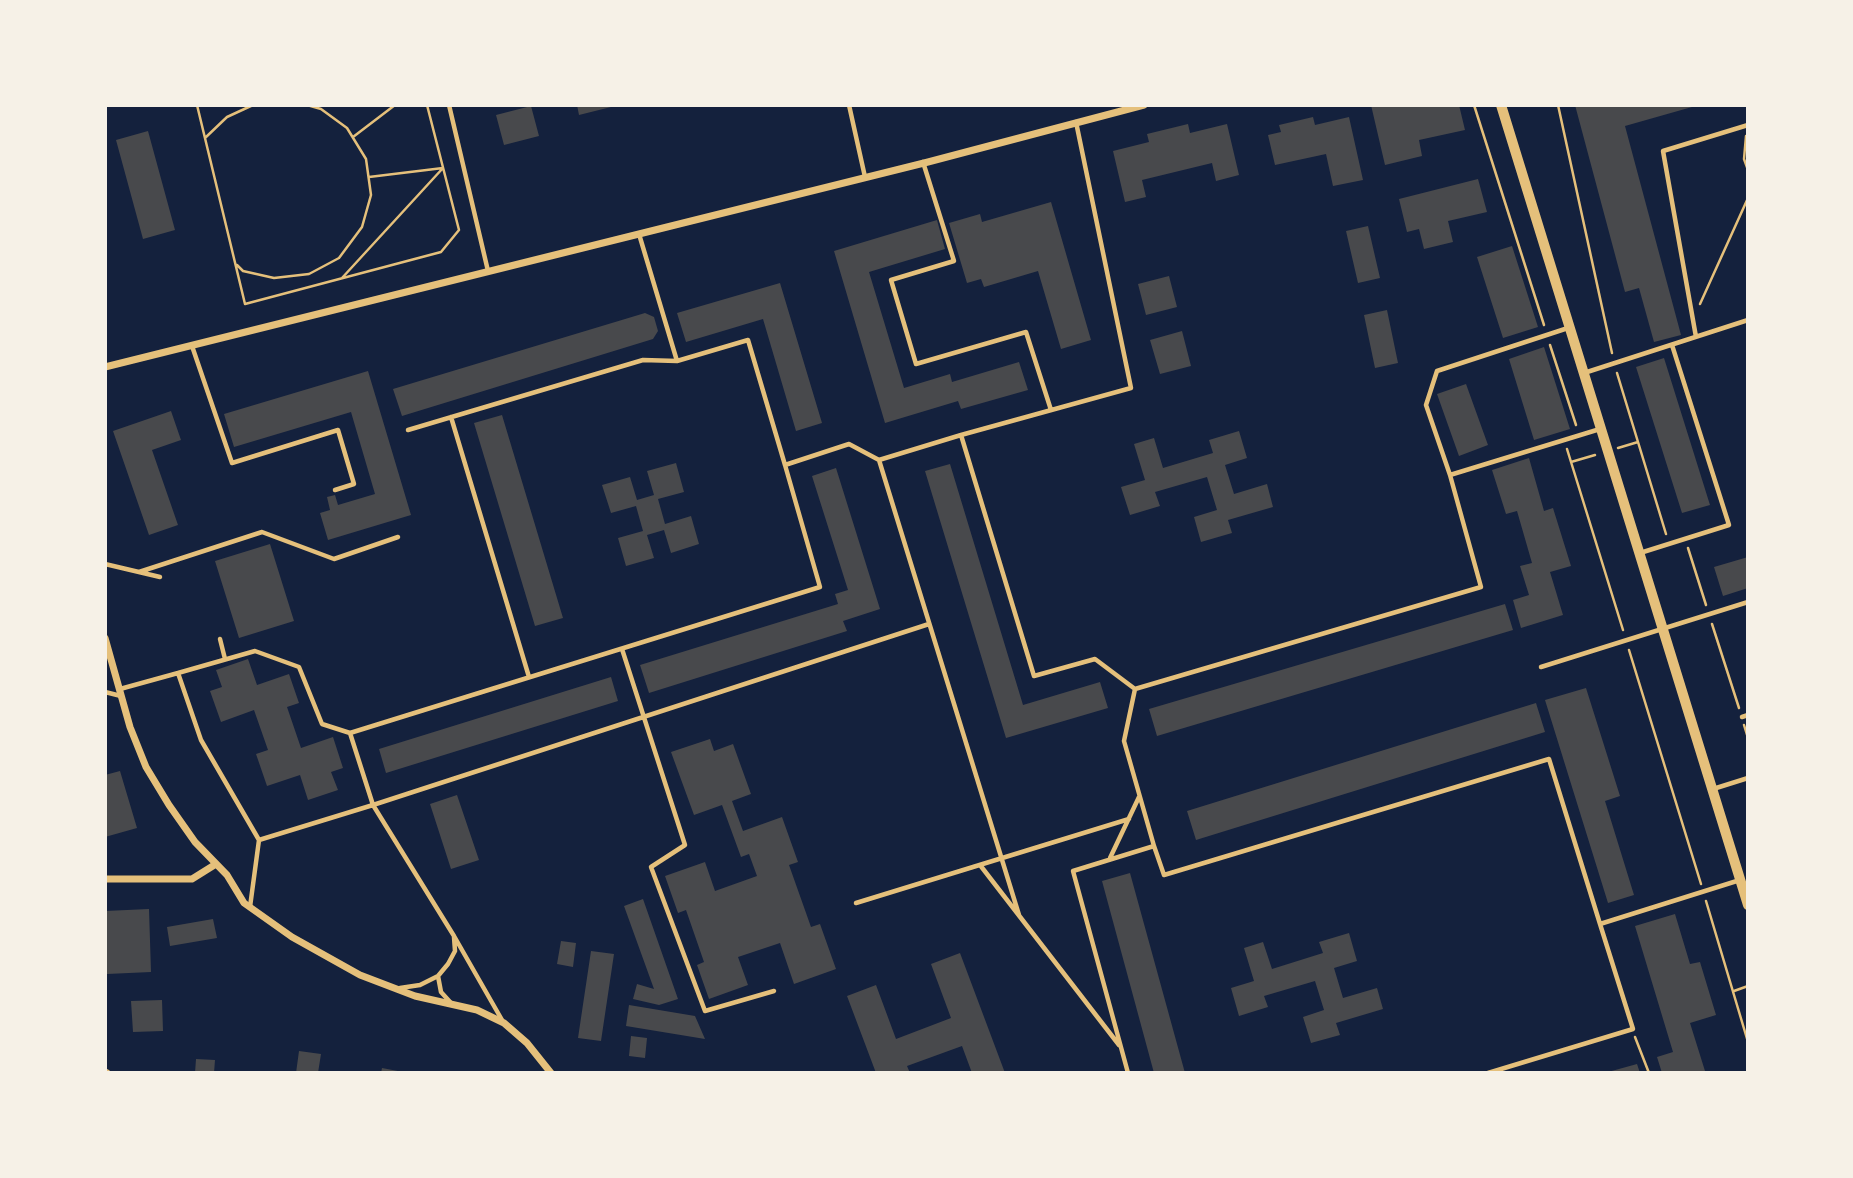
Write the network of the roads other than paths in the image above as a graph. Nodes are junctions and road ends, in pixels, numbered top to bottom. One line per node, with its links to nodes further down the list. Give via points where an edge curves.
1 (449, 105): 11 (lane)
2 (849, 105): 9 (lane)
3 (1144, 105): 5 (street)
4 (1501, 105): 13 (street)
5 (1123, 108): 6 (street)
6 (1076, 122): 8 (street); 20 (lane, via 1131,388)
7 (1748, 125): 14 (lane, via 1663,151)
8 (923, 162): 9 (street); 20 (lane, via 954,261 891,280 916,364 1026,332)
9 (865, 177): 10 (street)
10 (639, 233): 11 (street); 17 (lane)
11 (488, 271): 15 (street)
12 (1748, 320): 14 (lane)
13 (1569, 328): 19 (street); 27 (lane, via 1437,371 1426,405)
14 (1696, 337): 16 (lane)
15 (192, 345): 18 (street); 28 (lane, via 232,463 338,430 354,484)
16 (1672, 345): 19 (lane); 30 (lane, via 1729,525)
17 (677, 360): 21 (lane, via 643,360); 26 (lane, via 748,340)
18 (105, 367)
19 (1583, 373): 22 (street)
20 (1051, 410): 24 (lane)
21 (451, 417): 23 (lane); 43 (lane)
22 (1600, 429): 27 (lane); 30 (street)
23 (408, 430)
24 (961, 435): 25 (lane); 44 (lane, via 1034,676 1095,659)
25 (879, 460): 26 (lane, via 849,444); 35 (lane)
26 (785, 465): 39 (lane, via 820,587)
27 (1450, 475): 44 (lane, via 1480,587)
28 (335, 490)
29 (398, 537): 32 (lane, via 334,559 262,532)
30 (1639, 553): 36 (street)
31 (105, 564): 32 (lane)
32 (139, 572): 33 (lane)
33 (160, 578)
34 (1748, 602): 36 (lane)
35 (929, 624): 48 (lane); 58 (lane)
36 (1662, 630): 41 (lane); 52 (street)
37 (105, 638): 46 (street)
38 (220, 639): 40 (lane)
39 (622, 649): 43 (lane); 48 (lane)
40 (225, 660): 42 (lane); 50 (lane, via 256,651 299,667 322,724)
41 (1541, 667)
42 (178, 673): 46 (lane); 56 (lane, via 201,740)
43 (529, 677): 50 (lane)
44 (1135, 689): 53 (lane, via 1124,741)
45 (105, 692): 46 (lane)
46 (120, 693): 60 (street, via 146,767 195,842)
47 (1748, 715): 49 (lane)
48 (644, 717): 54 (lane); 72 (lane, via 685,845 651,867 705,1011)
49 (1742, 717)
50 (350, 733): 54 (lane)
51 (1748, 778): 52 (lane)
52 (1712, 789): 63 (street)
53 (1140, 795): 55 (lane); 57 (lane)
54 (373, 805): 56 (lane); 69 (lane)
55 (1129, 819): 58 (lane); 59 (lane)
56 (259, 840): 66 (lane)
57 (1154, 846): 59 (lane); 68 (lane, via 1164,875 1549,759)
58 (1001, 858): 61 (lane); 67 (lane)
59 (1110, 859): 75 (lane, via 1073,871)
60 (216, 864): 62 (street, via 192,879); 66 (street)
61 (980, 865): 64 (lane); 67 (lane)
62 (105, 879)
63 (1740, 880): 65 (street); 68 (lane)
64 (856, 904)
65 (1748, 905)
66 (250, 907): 71 (street, via 333,960)
67 (1019, 915): 75 (lane)
68 (1600, 924): 78 (lane, via 1633,1030)
69 (454, 936): 70 (lane, via 455,951); 74 (lane)
70 (438, 976): 71 (lane, via 420,985); 73 (lane, via 442,992)
71 (395, 988): 73 (street)
72 (774, 991)
73 (453, 1004): 74 (street)
74 (504, 1023): 76 (street)
75 (1122, 1048): 77 (lane)
76 (551, 1073)
77 (1128, 1073)
78 (1488, 1073)

